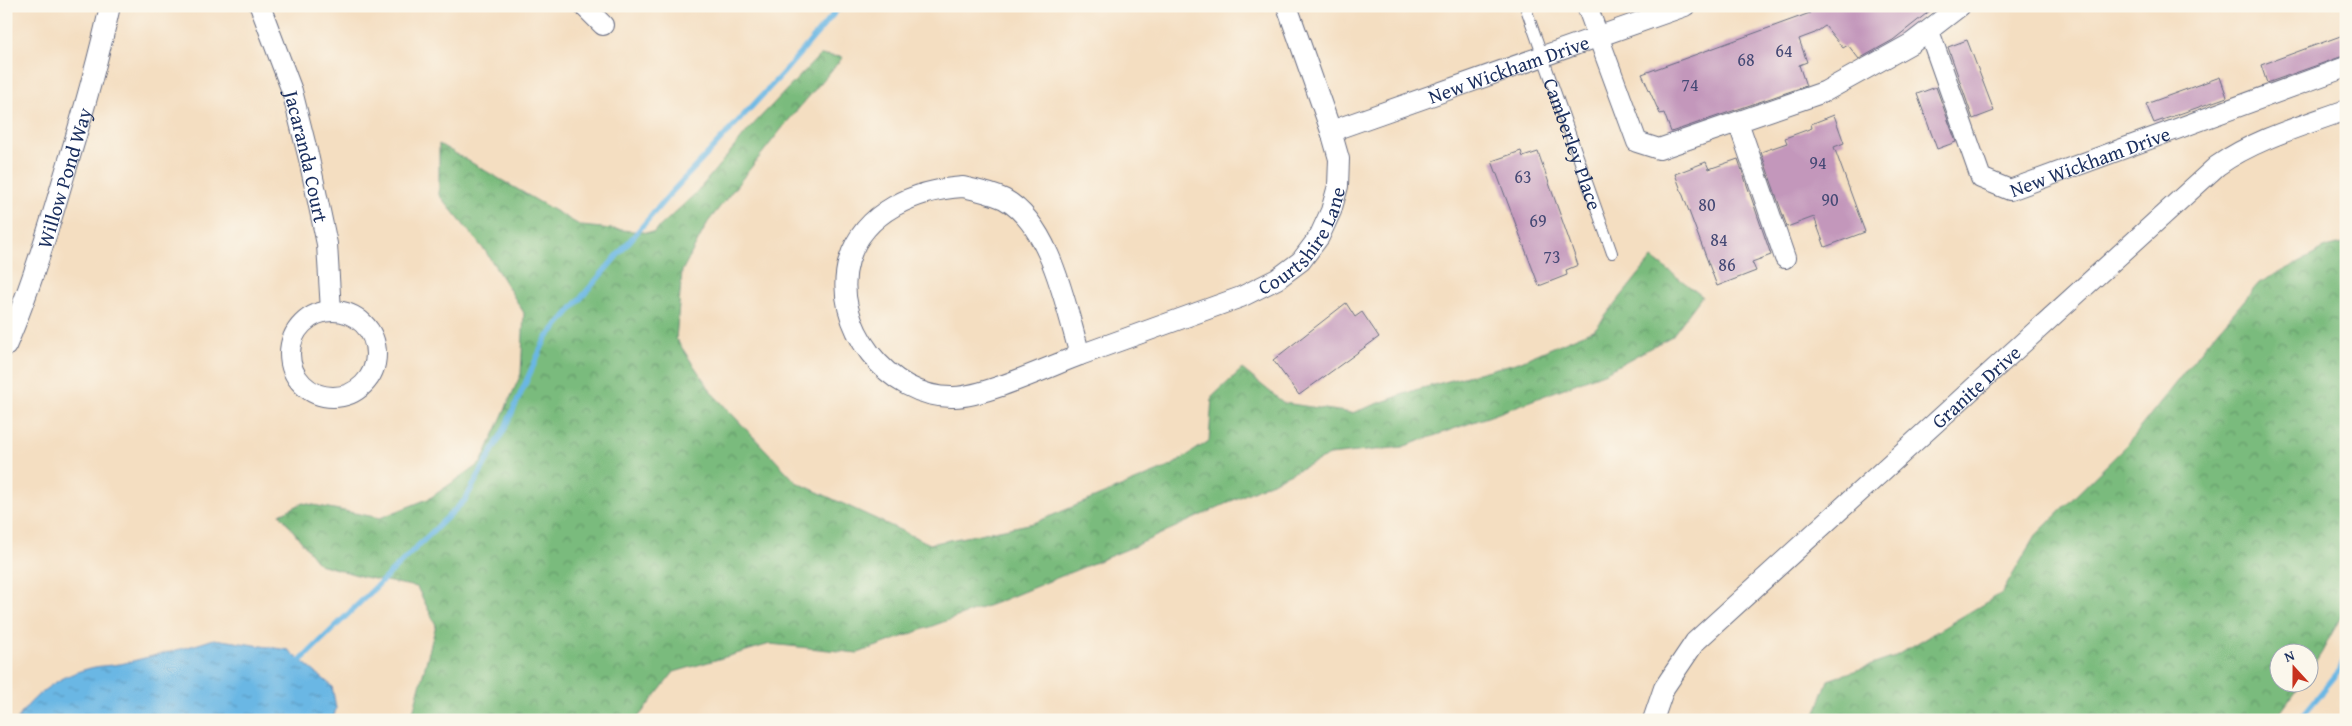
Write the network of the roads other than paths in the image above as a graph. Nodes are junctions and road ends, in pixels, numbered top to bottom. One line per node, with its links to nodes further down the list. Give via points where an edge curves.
1 (110, 6): 20 (street, Willow Pond Way, via 95,72 50,222)
2 (260, 6): 19 (street, Jacaranda Court, via 292,91 309,160 327,244)
3 (584, 6): 9 (street)
4 (1287, 6): 16 (street, Courtshire Lane)
5 (1525, 6): 12 (lane, Camberley Place)
6 (1587, 6): 11 (street)
7 (1685, 6): 11 (street, New Wickham Drive)
8 (1960, 6): 10 (street)
9 (603, 25)
10 (1929, 31): 13 (street, New Wickham Drive, via 1981,178 2010,190); 15 (street, via 1912,44 1824,92)
11 (1598, 37): 12 (street, New Wickham Drive); 15 (street, via 1638,142 1659,149)
12 (1543, 56): 16 (street, New Wickham Drive); 17 (lane, Camberley Place)
13 (2346, 67)
14 (2346, 110): 22 (street, Granite Drive, via 2257,142 2217,166 1694,642 1664,688)
15 (1738, 122): 18 (street)
16 (1331, 131): 21 (street, Courtshire Lane, via 1339,159 1338,186 1319,236 1300,261 1277,279 1241,297)
17 (1612, 253)
18 (1785, 258)
19 (331, 311): 19 (street, via 357,319 367,328 376,353 368,379 347,395 332,397 305,387 290,362 293,340 304,322 317,314)
20 (6, 346)
21 (1080, 355): 21 (street, Courtshire Lane, via 986,390 955,397 928,395 903,384 880,366 862,342 852,319 846,290 849,261 861,237 879,217 918,195 940,188 963,187 1005,200 1027,218 1040,238 1055,272)
22 (1654, 720)

